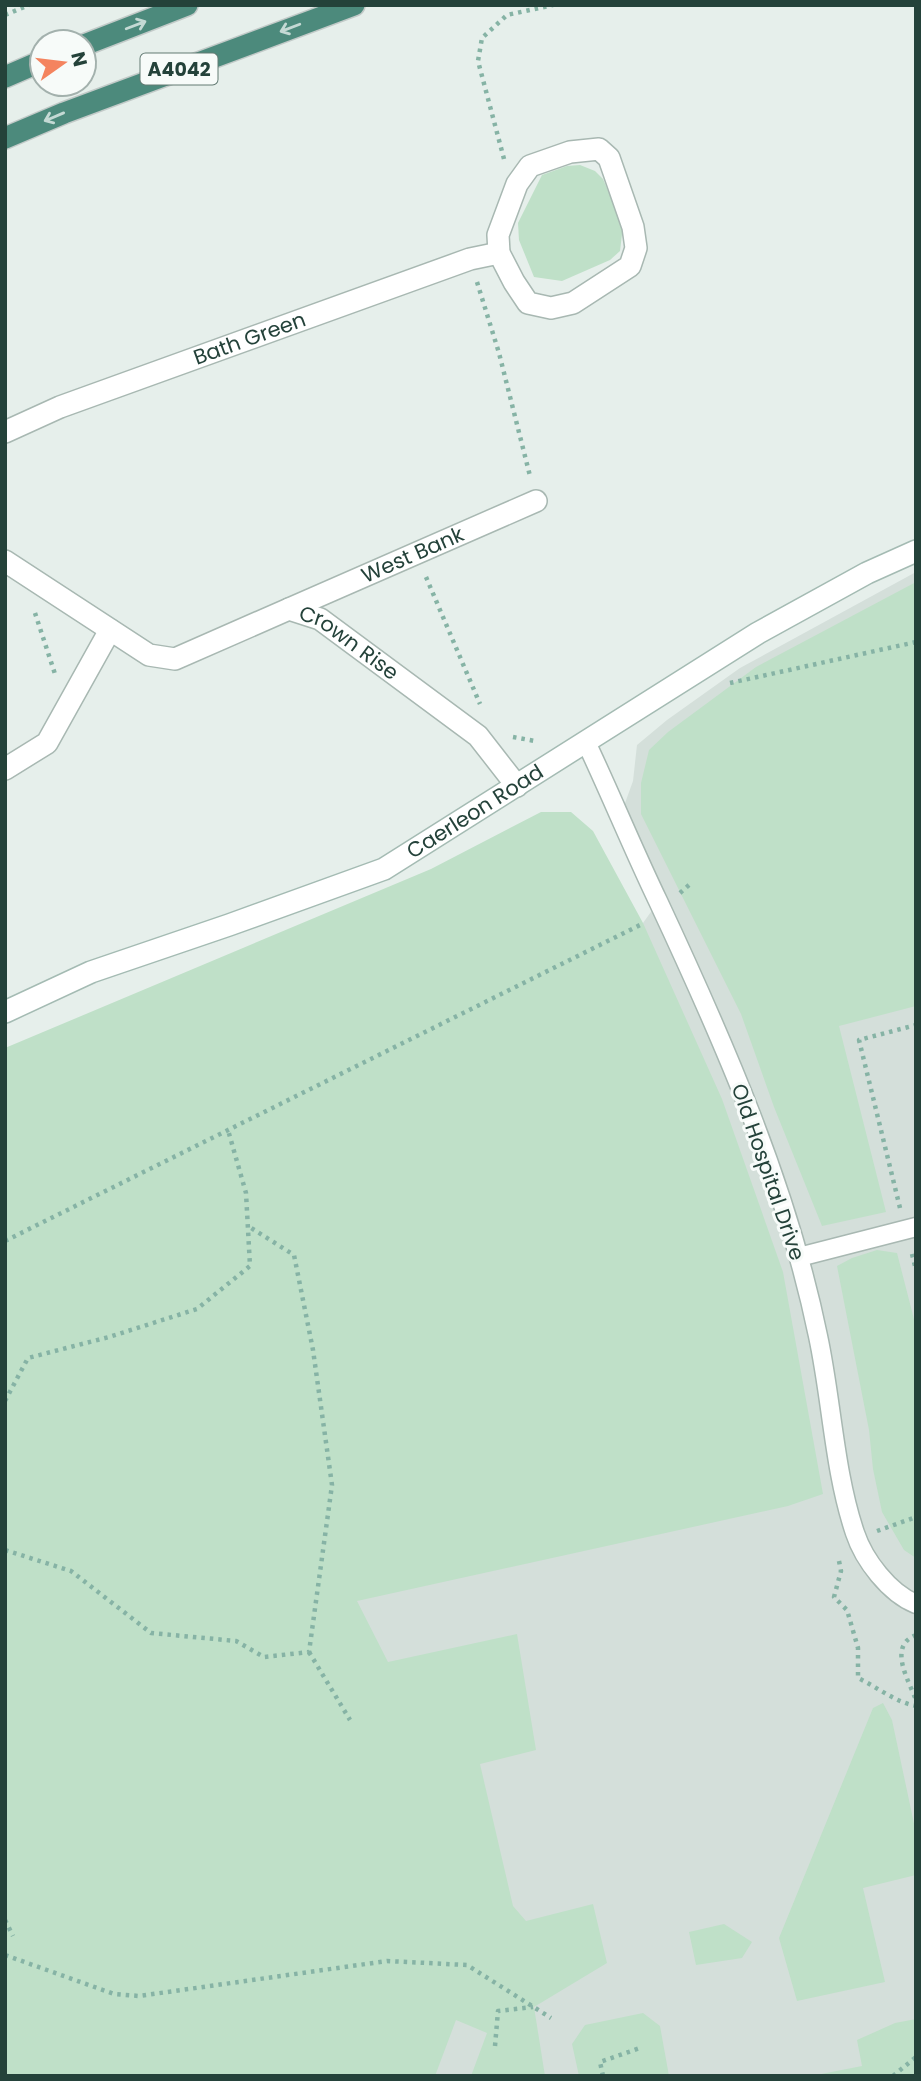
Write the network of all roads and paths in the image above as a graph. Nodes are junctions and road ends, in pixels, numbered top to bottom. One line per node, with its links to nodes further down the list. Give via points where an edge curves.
1 (29, 5): 5 (path)
2 (187, 5): 6 (highway, A4042, one-way to 2)
3 (354, 5): 9 (highway, A4042, one-way to 9)
4 (553, 5): 10 (path, via 507,15 482,38 478,61)
5 (5, 15)
6 (98, 40)
7 (28, 67): 8 (highway)
8 (5, 77)
9 (5, 138)
10 (505, 162)
11 (499, 253): 11 (street, via 498,235 517,184 530,166 589,149 599,149 608,158 633,227 636,248 630,266 573,303 551,308 528,303); 12 (street, Bath Green)
12 (470, 259): 13 (street, Bath Green, via 60,407); 14 (path)
13 (5, 432)
14 (536, 501): 19 (street, West Bank)
15 (916, 551): 27 (street, Caerleon Road, via 758,633)
16 (5, 561): 18 (street, Crown Rise)
17 (422, 569): 24 (path)
18 (23, 574): 20 (street, Crown Rise); 23 (path)
19 (289, 609): 20 (street, Crown Rise, via 175,659 149,655); 29 (street, Crown Rise, via 320,619 478,736)
20 (110, 630): 23 (street)
21 (916, 642): 22 (path)
22 (719, 684)
23 (66, 708): 28 (street, via 47,743)
24 (487, 713)
25 (508, 735): 26 (path)
26 (541, 739)
27 (586, 743): 29 (street, Caerleon Road); 31 (lane, Old Hospital Drive)
28 (5, 769)
29 (517, 786): 32 (street, Caerleon Road, via 384,869 91,972)
30 (689, 885): 31 (path)
31 (661, 908): 34 (path, via 643,923); 38 (lane, Old Hospital Drive, via 748,1110)
32 (5, 1012)
33 (916, 1025): 36 (path, via 859,1040)
34 (228, 1130): 35 (path, via 246,1193); 37 (path)
35 (248, 1226): 40 (path, via 250,1266 197,1309 28,1358); 45 (path, via 294,1255 313,1350 332,1485)
36 (911, 1228): 38 (lane); 39 (path)
37 (5, 1241)
38 (799, 1257): 43 (lane, Old Hospital Drive, via 856,1535 871,1565)
39 (916, 1270)
40 (5, 1401)
41 (5, 1550): 45 (path, via 71,1571 151,1633 236,1641 264,1657)
42 (835, 1550): 47 (path, via 841,1572 834,1597 847,1610 858,1648 858,1678)
43 (916, 1604)
44 (916, 1635): 46 (path, via 904,1645 901,1656)
45 (309, 1652): 48 (path)
46 (916, 1700)
47 (916, 1706)
48 (350, 1720)
49 (5, 1920): 50 (path)
50 (13, 1936)
51 (5, 1955): 52 (path, via 114,1994 139,1996 387,1961 467,1965)
52 (534, 2007): 53 (path); 54 (path, via 498,2011)
53 (551, 2018)
54 (495, 2046)
55 (640, 2048): 57 (path, via 600,2062)
56 (916, 2057): 58 (path)
57 (603, 2076)
58 (893, 2076)

